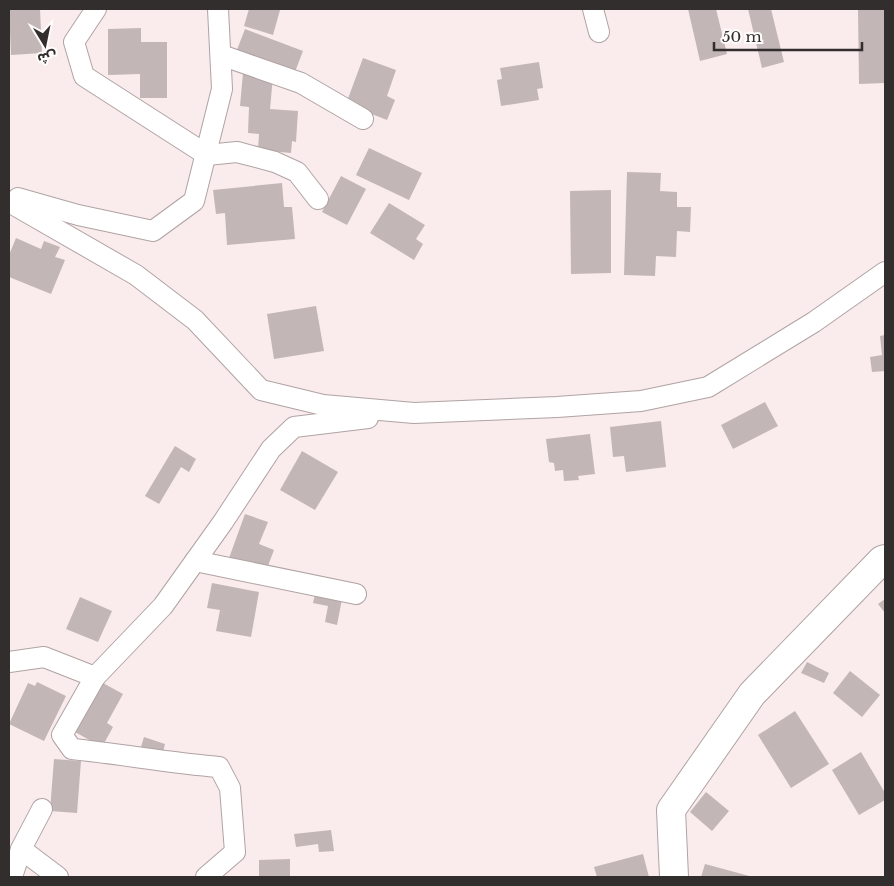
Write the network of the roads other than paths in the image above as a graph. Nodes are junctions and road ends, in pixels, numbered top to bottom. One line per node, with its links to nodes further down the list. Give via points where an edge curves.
1 (96, 9): 7 (street, via 74,42 84,76)
2 (218, 9): 5 (street)
3 (593, 9): 4 (street)
4 (599, 32)
5 (221, 55): 6 (street, via 300,83); 7 (street, via 222,89)
6 (363, 119)
7 (207, 155): 8 (street, via 194,201 152,231); 9 (street, via 237,152 275,162 297,172)
8 (9, 196)
9 (318, 199)
10 (9, 202): 12 (street, via 136,275 195,320 261,390 323,406)
11 (885, 272): 12 (street, via 814,322 708,387 641,402)
12 (414, 413): 14 (street, via 294,426 270,448)
13 (885, 559): 23 (street, via 752,694 671,810)
14 (195, 561): 15 (street); 17 (street, via 164,606)
15 (356, 594)
16 (9, 662): 17 (street, via 44,657)
17 (95, 677): 22 (street, via 62,735 72,749 219,767 230,788 236,852)
18 (42, 810): 19 (street)
19 (21, 849): 20 (street); 21 (street)
20 (12, 877)
21 (58, 877)
22 (206, 877)
23 (674, 877)

